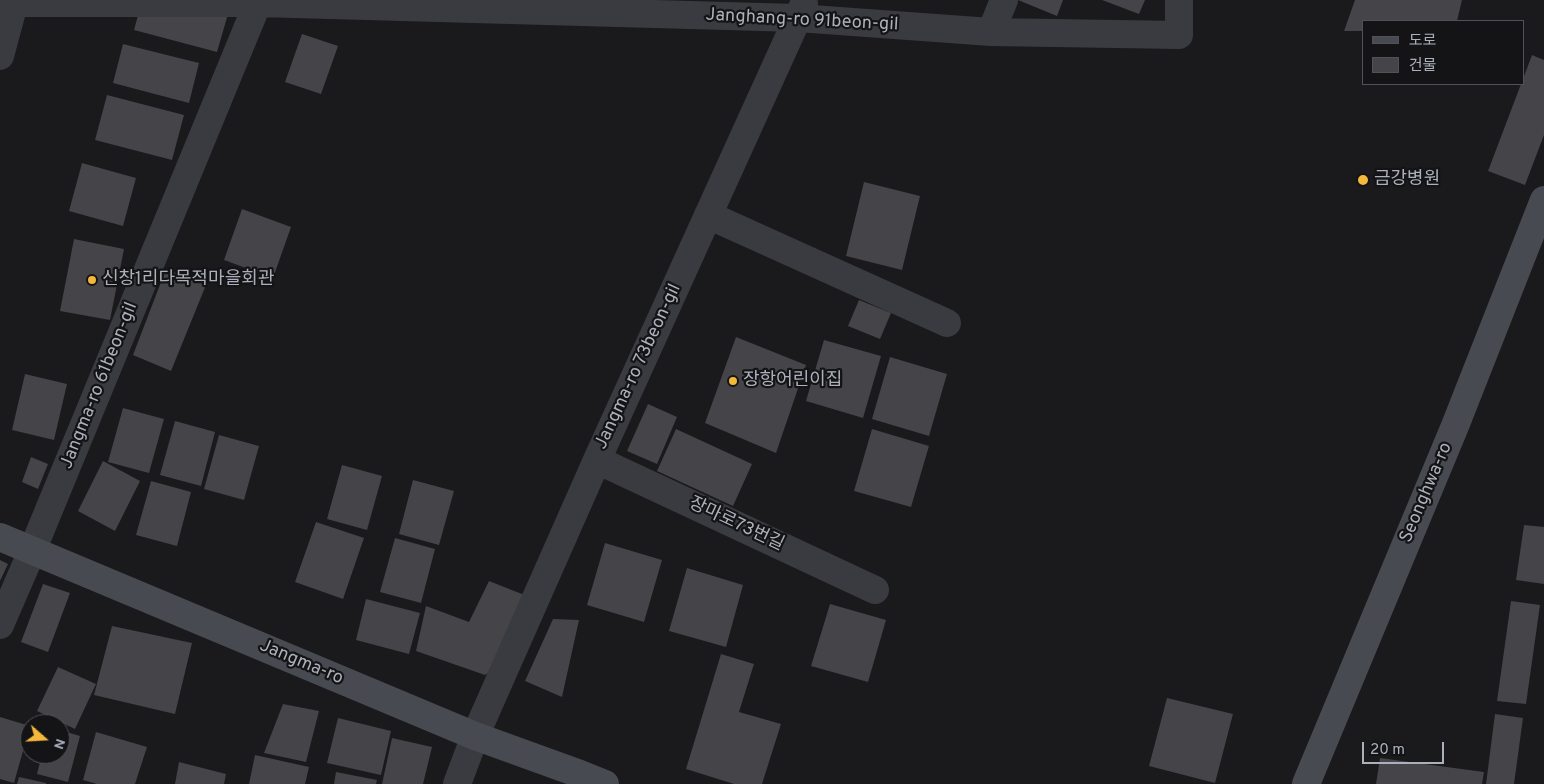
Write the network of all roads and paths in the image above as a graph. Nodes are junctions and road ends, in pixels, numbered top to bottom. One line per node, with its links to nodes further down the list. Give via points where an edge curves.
1 (1004, 0): 6 (street)
2 (1178, 0): 6 (street, Janghang-ro 91beon-gil, via 1179,35)
3 (12, 1): 4 (street, Janghang-ro 91beon-gil); 7 (street)
4 (258, 1): 5 (street, Janghang-ro 91beon-gil); 13 (street, Jangma-ro 61beon-gil)
5 (802, 9): 6 (street, Janghang-ro 91beon-gil); 9 (street, Jangma-ro 73beon-gil)
6 (991, 32)
7 (0, 56)
8 (1544, 200): 19 (main road, Seonghwa-ro, via 1455,426)
9 (708, 215): 10 (street); 11 (street, Jangma-ro 73beon-gil)
10 (947, 323)
11 (597, 460): 14 (street, 장마로73번길); 16 (street, Jangma-ro 73beon-gil)
12 (0, 537): 13 (main road, Jangma-ro)
13 (32, 551): 15 (street, Jangma-ro 61beon-gil); 16 (main road, Jangma-ro)
14 (875, 590)
15 (0, 625)
16 (475, 736): 17 (street, Jangma-ro 73beon-gil); 18 (main road, Jangma-ro)
17 (457, 784)
18 (605, 784)
19 (1306, 784)

